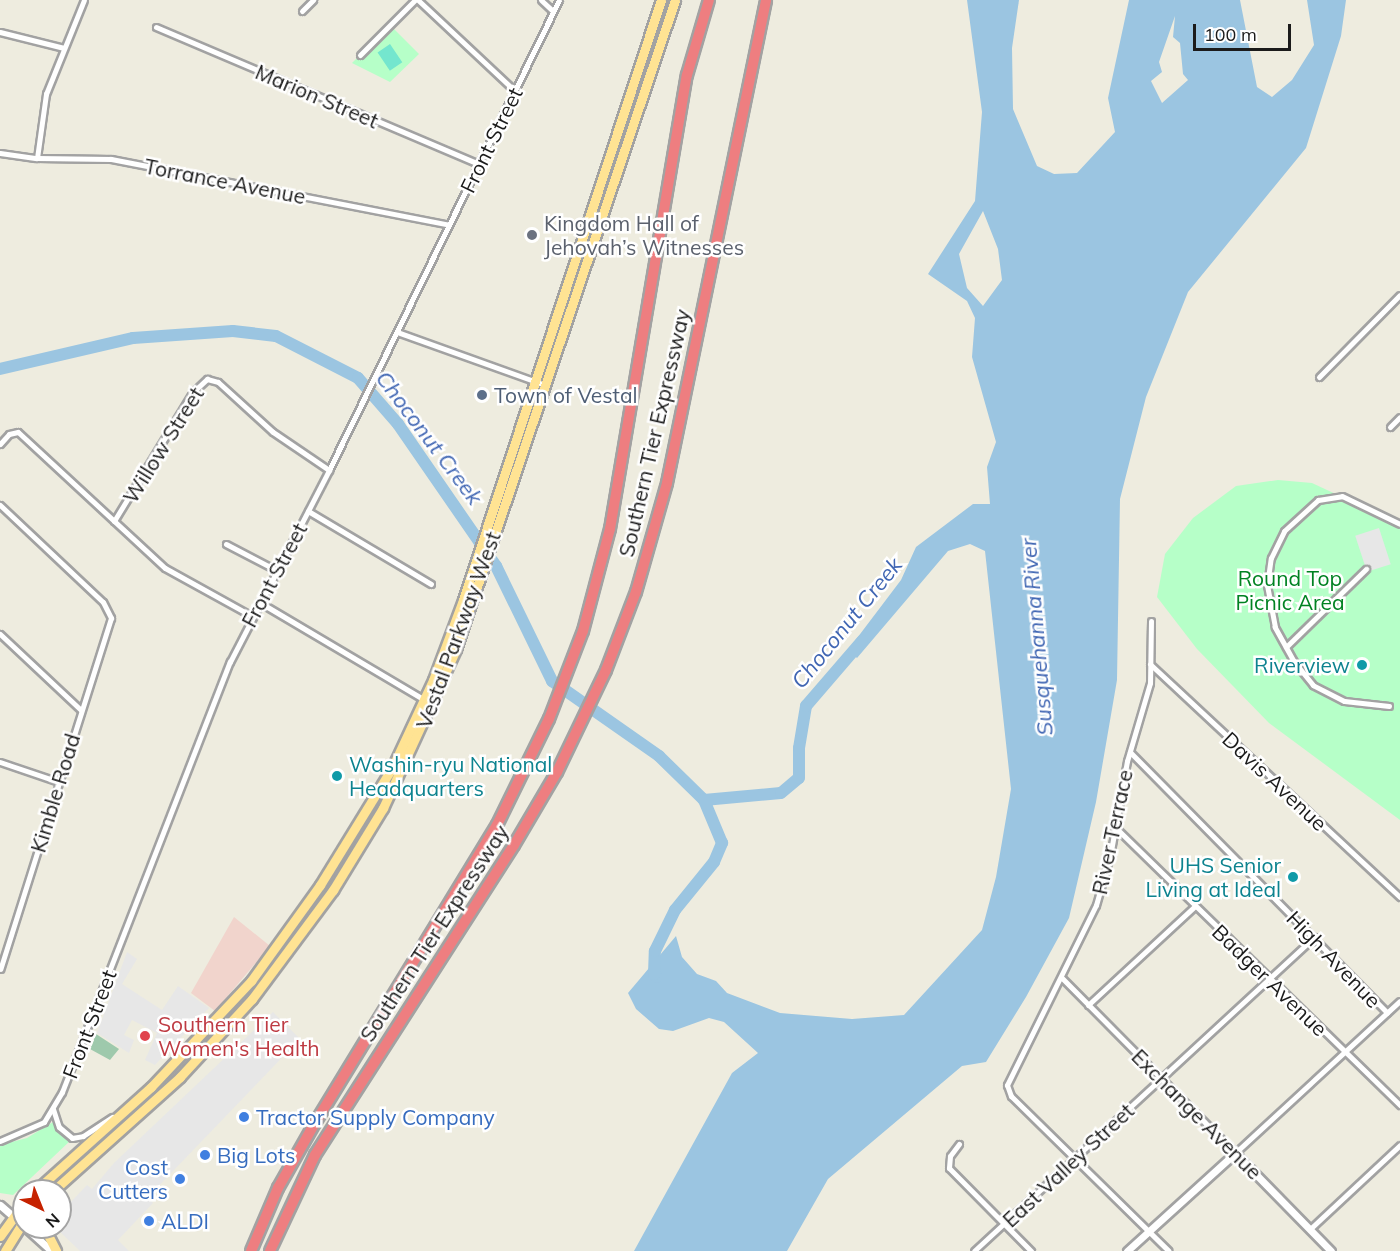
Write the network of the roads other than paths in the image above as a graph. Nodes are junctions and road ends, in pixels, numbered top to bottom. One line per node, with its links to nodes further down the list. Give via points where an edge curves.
1 (84, 0): 14 (street)
2 (313, 0): 10 (street)
3 (417, 0): 15 (street); 16 (street)
4 (541, 0): 11 (street)
5 (558, 0): 11 (street, Front Street)
6 (661, 0): 24 (main road, Vestal Parkway West)
7 (675, 0): 25 (main road, Vestal Parkway West)
8 (709, 0): 81 (highway, Southern Tier Expressway, via 677,126 610,529 575,652 549,719 497,825 288,1169)
9 (766, 0): 82 (highway, Southern Tier Expressway, via 667,483 636,592 606,670 575,737 514,845 315,1155)
10 (302, 11)
11 (553, 11): 16 (street, Front Street)
12 (156, 27): 19 (street, Marion Street)
13 (0, 32): 14 (street)
14 (64, 48): 18 (street, via 46,94)
15 (360, 55)
16 (515, 91): 19 (street, Front Street)
17 (0, 153): 18 (street, Torrance Avenue)
18 (37, 158): 20 (street, Torrance Avenue, via 111,159)
19 (479, 164): 20 (street, Front Street)
20 (449, 225): 22 (street, Front Street)
21 (1400, 295): 23 (street)
22 (397, 332): 24 (street); 29 (street, Front Street)
23 (1319, 377)
24 (533, 382): 25 (street); 44 (main road, Vestal Parkway West, via 477,557)
25 (545, 385): 71 (main road, Vestal Parkway West, via 456,649 383,808 327,899 252,999 207,1049)
26 (1400, 417): 27 (street)
27 (1390, 427)
28 (0, 444): 32 (street, via 14,431)
29 (329, 470): 31 (street, Front Street); 32 (street, Willow Street, via 273,432 218,382 207,379 192,393)
30 (0, 505): 46 (street, Kimble Road, via 103,602 111,618)
31 (308, 512): 36 (street, Front Street); 37 (street)
32 (114, 521): 39 (street, via 176,576)
33 (1400, 524): 42 (street, via 1357,501 1331,495 1310,505 1288,526 1275,547 1269,569 1269,610)
34 (226, 544): 36 (street)
35 (1366, 569): 42 (street)
36 (276, 570): 38 (street, Front Street)
37 (431, 584)
38 (259, 602): 39 (street, Front Street); 44 (street)
39 (252, 616): 64 (street, Front Street, via 190,758)
40 (1151, 621): 43 (street, River Terrace)
41 (0, 634): 46 (street)
42 (1286, 647): 45 (street, via 1303,674 1328,695 1359,705)
43 (1150, 664): 47 (street, River Terrace, via 1150,683); 51 (street, Davis Avenue)
44 (425, 700): 63 (main road, Vestal Parkway West, via 376,794 284,939 202,1037)
45 (1389, 706)
46 (81, 710): 49 (street, Kimble Road)
47 (1130, 752): 50 (street, River Terrace); 53 (street, High Avenue)
48 (0, 762): 49 (street)
49 (59, 782): 54 (street, Kimble Road)
50 (1116, 828): 52 (street, Badger Avenue); 55 (street, River Terrace, via 1096,905)
51 (1400, 897)
52 (1195, 906): 56 (street, Badger Avenue); 58 (street)
53 (1314, 937): 56 (street, East Valley Street); 59 (street, High Avenue)
54 (0, 969)
55 (1062, 978): 58 (street, Exchange Avenue); 69 (street, River Terrace, via 1007,1082 1011,1096)
56 (1269, 980): 60 (street, Badger Avenue); 61 (street, East Valley Street)
57 (1400, 1001): 59 (street)
58 (1089, 1005): 61 (street, Exchange Avenue)
59 (1387, 1013): 60 (street)
60 (1344, 1052): 62 (street, Badger Avenue); 68 (street)
61 (1162, 1079): 68 (street, Exchange Avenue); 69 (street, East Valley Street)
62 (1400, 1105)
63 (126, 1108): 64 (street, via 83,1136 72,1138 59,1127); 70 (main road, Vestal Parkway West)
64 (53, 1109): 65 (street, Front Street, via 32,1130)
65 (0, 1141)
66 (959, 1144): 75 (street, via 950,1156 949,1168)
67 (1400, 1145): 76 (street)
68 (1235, 1153): 76 (street, Exchange Avenue); 77 (street)
69 (1075, 1159): 75 (street, East Valley Street); 77 (street)
70 (48, 1179)
71 (67, 1179)
72 (0, 1205): 73 (street)
73 (12, 1215)
74 (12, 1218): 78 (main road)
75 (1004, 1224): 83 (street, East Valley Street); 84 (street)
76 (1310, 1229): 87 (street, Exchange Avenue)
77 (1149, 1231): 85 (street); 86 (street)
78 (0, 1236)
79 (41, 1239): 80 (street)
80 (54, 1251)
81 (251, 1251)
82 (270, 1251)
83 (974, 1251)
84 (1031, 1251)
85 (1127, 1251)
86 (1169, 1251)
87 (1331, 1251)

